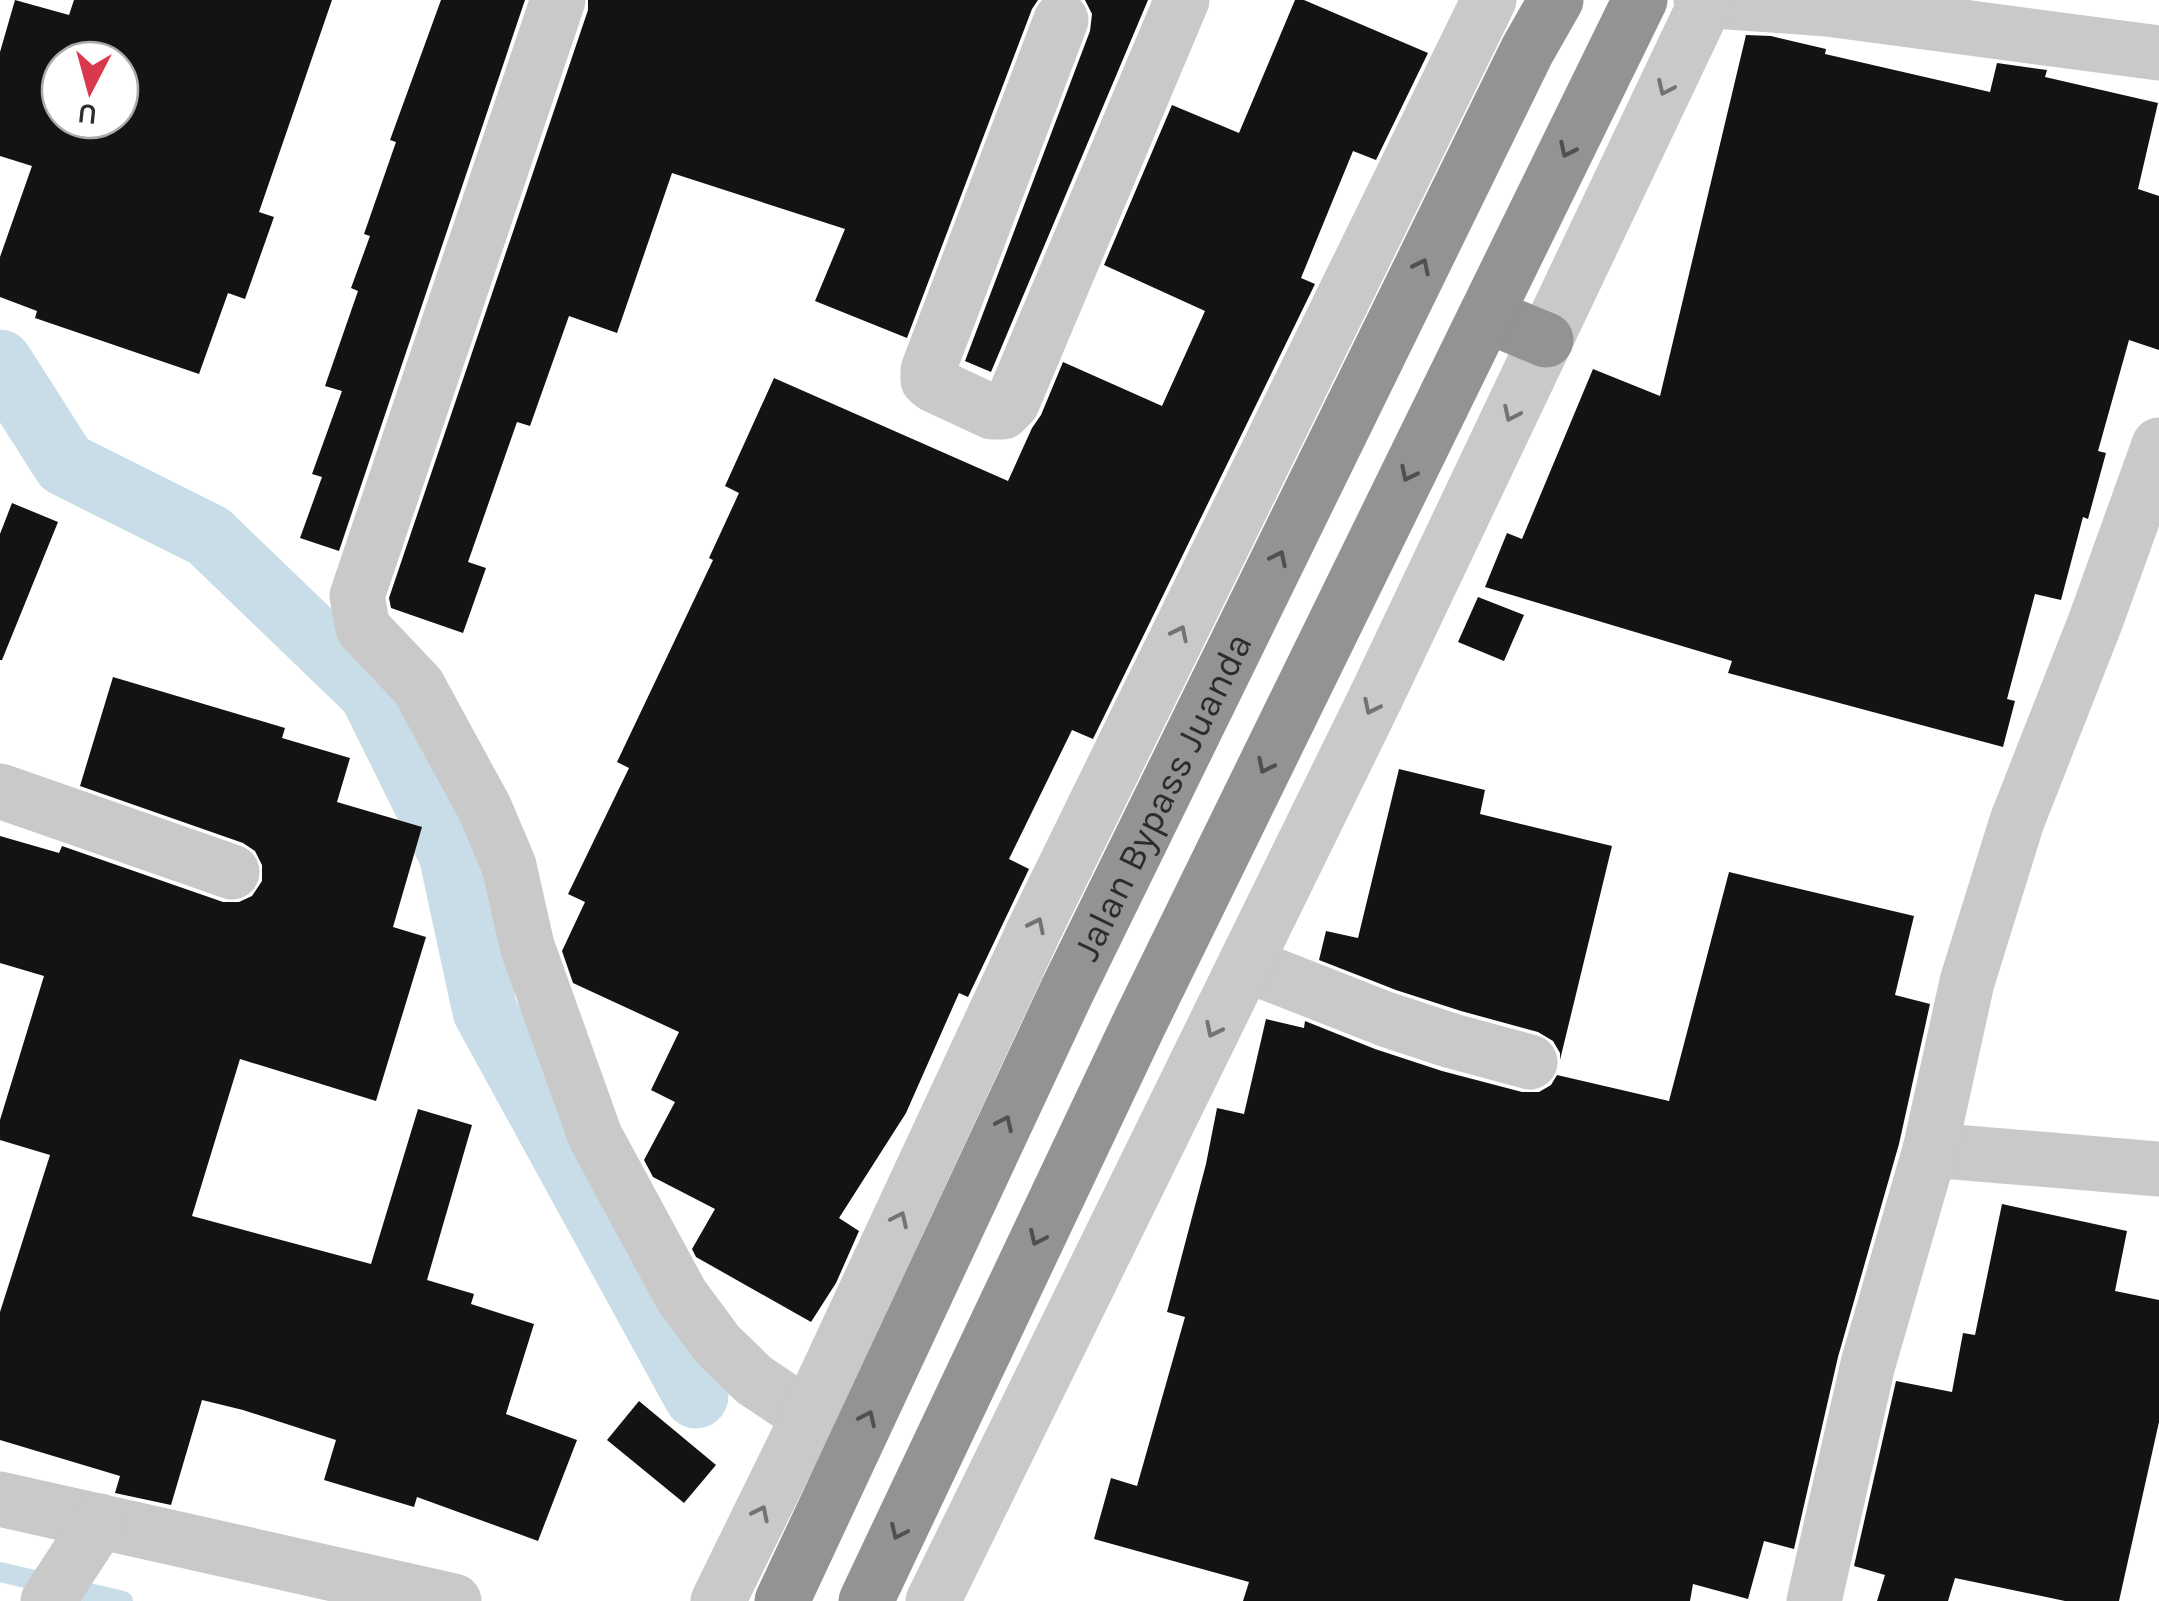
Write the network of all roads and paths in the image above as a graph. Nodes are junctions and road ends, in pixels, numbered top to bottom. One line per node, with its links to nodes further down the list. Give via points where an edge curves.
1 (558, 0): 18 (street, via 357,596 363,628 418,686 485,809 595,1136 680,1295 754,1380)
2 (1182, 0): 7 (street, via 1012,402 992,412 934,385 928,370)
3 (1489, 0): 18 (street, one-way to 3, via 1036,926)
4 (1556, 0): 24 (highway, Jalan Bypass Juanda, one-way to 4, via 1067,991)
5 (1640, 0): 9 (highway, Jalan Bypass Juanda, one-way to 9)
6 (1705, 0): 8 (street); 10 (street, one-way to 10)
7 (1061, 20)
8 (2159, 52)
9 (1486, 314): 10 (highway); 25 (highway, Jalan Bypass Juanda, one-way to 25)
10 (1546, 340): 14 (street, one-way to 14)
11 (2159, 445): 16 (street, via 2017,822 1967,982)
12 (0, 790): 13 (street)
13 (232, 872)
14 (1245, 964): 15 (street, via 1385,1019); 26 (street, one-way to 26)
15 (1530, 1062)
16 (1930, 1150): 17 (street); 27 (street, via 1868,1364)
17 (2159, 1169)
18 (808, 1416): 23 (street, one-way to 18)
19 (0, 1499): 20 (street)
20 (89, 1538): 21 (street); 22 (street)
21 (48, 1601)
22 (454, 1601)
23 (718, 1601)
24 (782, 1601)
25 (866, 1601)
26 (933, 1601)
27 (1814, 1601)

